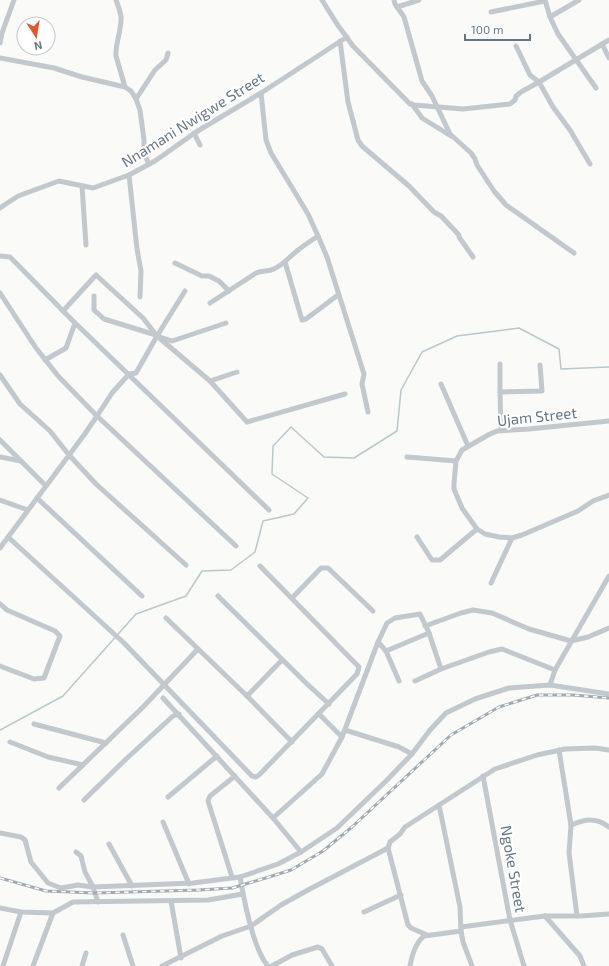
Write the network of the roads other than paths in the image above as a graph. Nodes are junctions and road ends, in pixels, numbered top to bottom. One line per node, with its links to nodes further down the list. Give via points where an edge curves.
1 (14, 0): 14 (street)
2 (116, 0): 22 (street, via 121,24 115,51)
3 (322, 0): 11 (street)
4 (394, 0): 8 (street)
5 (419, 0): 8 (street)
6 (545, 0): 9 (street); 10 (street)
7 (579, 0): 10 (street)
8 (397, 7): 27 (street, via 404,17 422,81)
9 (491, 12)
10 (550, 17): 20 (street)
11 (346, 37): 13 (street, Nnamani Nwigwe Street); 26 (street)
12 (609, 40): 15 (street)
13 (340, 41): 24 (street, Nnamani Nwigwe Street); 40 (street, via 348,102 358,140 446,221)
14 (0, 43)
15 (602, 44): 19 (street); 20 (street)
16 (516, 46): 21 (street, via 530,75)
17 (168, 53): 25 (street, via 166,60 155,70)
18 (0, 58): 22 (street, via 54,68)
19 (609, 58)
20 (576, 60): 21 (street); 23 (street)
21 (540, 82): 27 (street, via 521,92 510,104 463,109); 32 (street)
22 (125, 86): 25 (street)
23 (596, 88)
24 (261, 93): 28 (street, Nnamani Nwigwe Street); 36 (street, via 267,144)
25 (136, 99): 31 (street, via 142,120 144,154)
26 (412, 104): 27 (street); 29 (street, via 422,118)
27 (436, 106): 29 (street, via 450,134)
28 (194, 133): 30 (street); 31 (street, Nnamani Nwigwe Street)
29 (457, 140): 38 (street, via 472,153 491,188 506,205)
30 (200, 145)
31 (149, 164): 33 (street, Nnamani Nwigwe Street)
32 (590, 164)
33 (129, 175): 34 (street, Nnamani Nwigwe Street, via 93,188); 48 (street, via 141,271)
34 (82, 186): 35 (street, Nnamani Nwigwe Street, via 59,180 18,196); 37 (street)
35 (0, 208)
36 (318, 236): 41 (street); 46 (street)
37 (86, 245)
38 (574, 253)
39 (0, 256): 50 (street, via 10,257)
40 (473, 257)
41 (285, 262): 43 (street, via 272,270 256,273); 46 (street, via 302,320)
42 (175, 263): 43 (street, via 219,281)
43 (229, 291): 49 (street)
44 (185, 292): 53 (street)
45 (0, 293): 54 (street)
46 (338, 295): 64 (street, via 364,374 362,384)
47 (94, 296): 53 (street, via 94,310 104,319)
48 (140, 297)
49 (210, 303)
50 (63, 311): 51 (street); 53 (street, via 96,275 143,318)
51 (75, 323): 54 (street, via 66,348); 58 (street)
52 (226, 323): 53 (street, via 172,342)
53 (157, 336): 58 (street, via 136,373); 60 (street)
54 (45, 360): 65 (street)
55 (500, 364): 62 (street)
56 (540, 364): 62 (street, via 542,391)
57 (237, 372): 60 (street)
58 (129, 374): 65 (street, via 112,393); 80 (street)
59 (0, 375): 70 (street, via 20,404 50,431)
60 (210, 381): 63 (street, via 247,422)
61 (441, 384): 69 (street)
62 (500, 392): 67 (street)
63 (345, 394)
64 (368, 412)
65 (97, 416): 70 (street); 85 (street)
66 (609, 423): 67 (street, Ujam Street)
67 (501, 430): 69 (street, Ujam Street, via 488,434)
68 (0, 440): 73 (street)
69 (468, 446): 74 (street, Ujam Street, via 462,450)
70 (69, 455): 75 (street); 87 (street, via 96,484)
71 (0, 457): 73 (street)
72 (407, 457): 74 (street)
73 (20, 461): 75 (street)
74 (456, 461): 81 (street, via 454,489 462,508)
75 (46, 486): 77 (street)
76 (609, 495): 84 (street)
77 (37, 498): 79 (street); 91 (street)
78 (0, 500): 79 (street)
79 (28, 510): 82 (street)
80 (269, 510)
81 (477, 529): 83 (street, via 440,560 432,560); 84 (street, via 486,534)
82 (8, 537): 86 (street); 111 (street, via 124,643)
83 (417, 537)
84 (512, 538): 90 (street)
85 (236, 546)
86 (0, 548)
87 (186, 566)
88 (260, 566): 93 (street)
89 (609, 576): 100 (street)
90 (491, 583)
91 (142, 596)
92 (218, 596): 104 (street)
93 (292, 598): 95 (street, via 322,568 328,568); 115 (street, via 359,666 357,674)
94 (0, 604): 105 (street, via 7,610 55,631 60,636 44,678 34,680)
95 (373, 611)
96 (166, 618): 102 (street)
97 (425, 626): 99 (street); 100 (street, via 473,610 492,613 529,629); 101 (street, via 420,614 395,618 387,623)
98 (609, 628): 100 (street)
99 (428, 633): 103 (street); 106 (street)
100 (571, 641): 107 (street)
101 (378, 642): 103 (street); 119 (street)
102 (198, 649): 111 (street); 113 (street)
103 (386, 651): 108 (street)
104 (282, 660): 113 (street); 115 (street)
105 (0, 666)
106 (442, 669): 107 (street, via 502,649); 109 (street)
107 (554, 670): 110 (street)
108 (399, 681)
109 (415, 681)
110 (550, 685): 112 (street); 126 (street, via 510,688 475,699 446,713)
111 (164, 686): 122 (street, via 252,776 259,775); 123 (street)
112 (609, 694)
113 (247, 696): 122 (street)
114 (163, 698): 116 (street)
115 (329, 704): 117 (street)
116 (179, 714): 127 (street); 133 (street, via 173,716)
117 (319, 714): 120 (street); 122 (street)
118 (34, 724): 123 (street)
119 (345, 730): 120 (street); 126 (street, via 399,747)
120 (342, 737): 135 (street, via 322,774)
121 (10, 742): 128 (street, via 48,757)
122 (292, 742)
123 (106, 743): 128 (street)
124 (559, 750): 125 (street, via 585,747); 130 (street, via 505,765); 137 (street)
125 (609, 750)
126 (412, 754): 143 (street, via 337,828)
127 (217, 756): 129 (street); 132 (street)
128 (83, 765): 131 (street)
129 (235, 776): 135 (street); 144 (street, via 210,796 208,801)
130 (483, 776): 134 (street); 160 (street, Ngoke Street)
131 (59, 788)
132 (168, 797)
133 (84, 800)
134 (439, 805): 141 (street, via 406,827 390,842); 162 (street, via 460,907)
135 (273, 818): 143 (street)
136 (163, 822): 146 (street)
137 (570, 825): 138 (street, via 592,820 601,821); 159 (street, via 569,853)
138 (609, 827)
139 (0, 833): 147 (street, via 25,840 31,862 48,883 61,888)
140 (109, 844): 148 (street)
141 (388, 848): 150 (street); 161 (street, via 281,905)
142 (76, 852): 147 (street, via 81,856 85,872)
143 (301, 852): 145 (street, via 278,864)
144 (232, 877): 145 (street); 146 (street)
145 (240, 877): 149 (street)
146 (189, 884): 148 (street)
147 (93, 886): 148 (street); 152 (street)
148 (132, 886)
149 (243, 894): 151 (street, via 208,900); 161 (street)
150 (401, 895): 155 (street); 164 (street, via 409,927)
151 (171, 901): 152 (street); 168 (street)
152 (98, 902): 156 (street, via 73,902)
153 (0, 908): 154 (street)
154 (21, 912): 156 (street); 167 (street)
155 (364, 912)
156 (53, 913): 170 (street)
157 (609, 914): 159 (street)
158 (545, 916): 159 (street); 160 (street); 180 (street, via 580,956)
159 (577, 916)
160 (510, 920): 162 (street); 179 (street, Ngoke Street)
161 (250, 926): 168 (street, via 222,936); 174 (street, via 262,958)
162 (461, 929): 164 (street); 178 (street)
163 (124, 935): 172 (street)
164 (427, 935): 177 (street, via 417,943)
165 (0, 954): 167 (street)
166 (86, 954): 171 (street)
167 (7, 956): 169 (street)
168 (181, 958): 173 (street)
169 (3, 966)
170 (33, 966)
171 (82, 966)
172 (133, 966)
173 (162, 966)
174 (268, 966)
175 (272, 966): 176 (street, via 292,955 318,947 322,949)
176 (332, 966)
177 (410, 966)
178 (472, 966)
179 (524, 966)
180 (584, 966)

